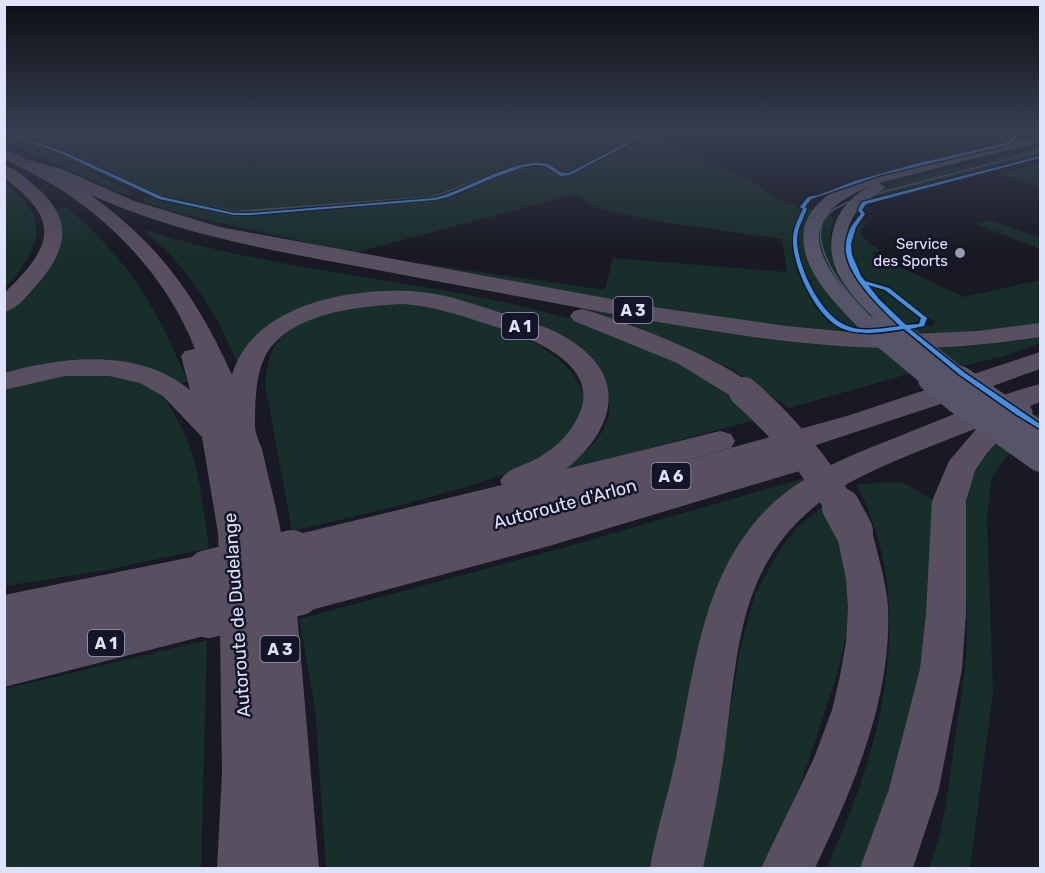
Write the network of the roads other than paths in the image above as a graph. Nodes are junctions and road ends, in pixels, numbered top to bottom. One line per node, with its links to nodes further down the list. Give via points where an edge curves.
1 (7, 173): 10 (highway, via 43,204 54,222 54,230 47,256 24,287)
2 (24, 173): 18 (highway, Autoroute de Dudelange / A 3, via 73,201 121,242 158,286)
3 (43, 173): 9 (highway, Autoroute de Dudelange / A 3)
4 (58, 173): 11 (highway, A 3, via 129,205 224,233 701,322 880,341 975,339)
5 (106, 173): 6 (street, via 160,198 251,214 441,198)
6 (507, 173)
7 (904, 173): 20 (main road, bridge, via 844,190 824,205 812,228 815,259 832,288 909,363)
8 (933, 173): 19 (main road, bridge, via 869,192 853,205 838,235 841,265 858,290 892,324 952,374)
9 (63, 184): 18 (highway, Autoroute de Dudelange / A 3, via 97,208 147,253 174,287 200,330); 33 (highway, A 3, bridge, via 148,226 577,314 660,345 720,375 780,424 810,458 854,531 868,607 864,664 844,743)
10 (4, 305)
11 (1041, 330)
12 (1041, 351): 21 (highway, via 639,463)
13 (1041, 360): 22 (highway, Autoroute d'Arlon / A 6, via 909,406 681,473)
14 (1041, 377): 22 (highway, Autoroute d'Arlon / A 6, via 918,422 697,492 516,542)
15 (4, 382): 18 (highway, A 3, via 82,368 135,373 154,379)
16 (1041, 392): 32 (highway, via 840,475 813,490 769,528 734,586 722,626 695,787)
17 (1041, 401): 34 (highway, via 1009,417 976,446 960,469 949,501 941,669 914,789)
18 (230, 435): 21 (highway, A 1, via 249,364 259,346 289,322 346,301 393,297 448,304 544,335 567,348 586,367 596,387 597,406 586,431 555,462 505,486); 30 (highway, Autoroute de Dudelange / A 3, via 246,773); 31 (highway, Autoroute de Dudelange / A 3, via 262,522 278,617)
19 (1041, 435)
20 (1041, 459)
21 (390, 527): 22 (highway, A 1)
22 (296, 572): 23 (highway, A 1, bridge); 24 (highway, Autoroute d'Arlon / A 6, bridge)
23 (207, 593): 24 (highway, A 1, bridge); 25 (highway, A 1); 28 (highway, A 1); 29 (highway, A 1)
24 (258, 593)
25 (76, 598): 26 (highway); 27 (highway, A 1)
26 (4, 604)
27 (4, 613)
28 (4, 638)
29 (4, 667)
30 (243, 868)
31 (292, 868)
32 (676, 868)
33 (787, 868)
34 (887, 868)

